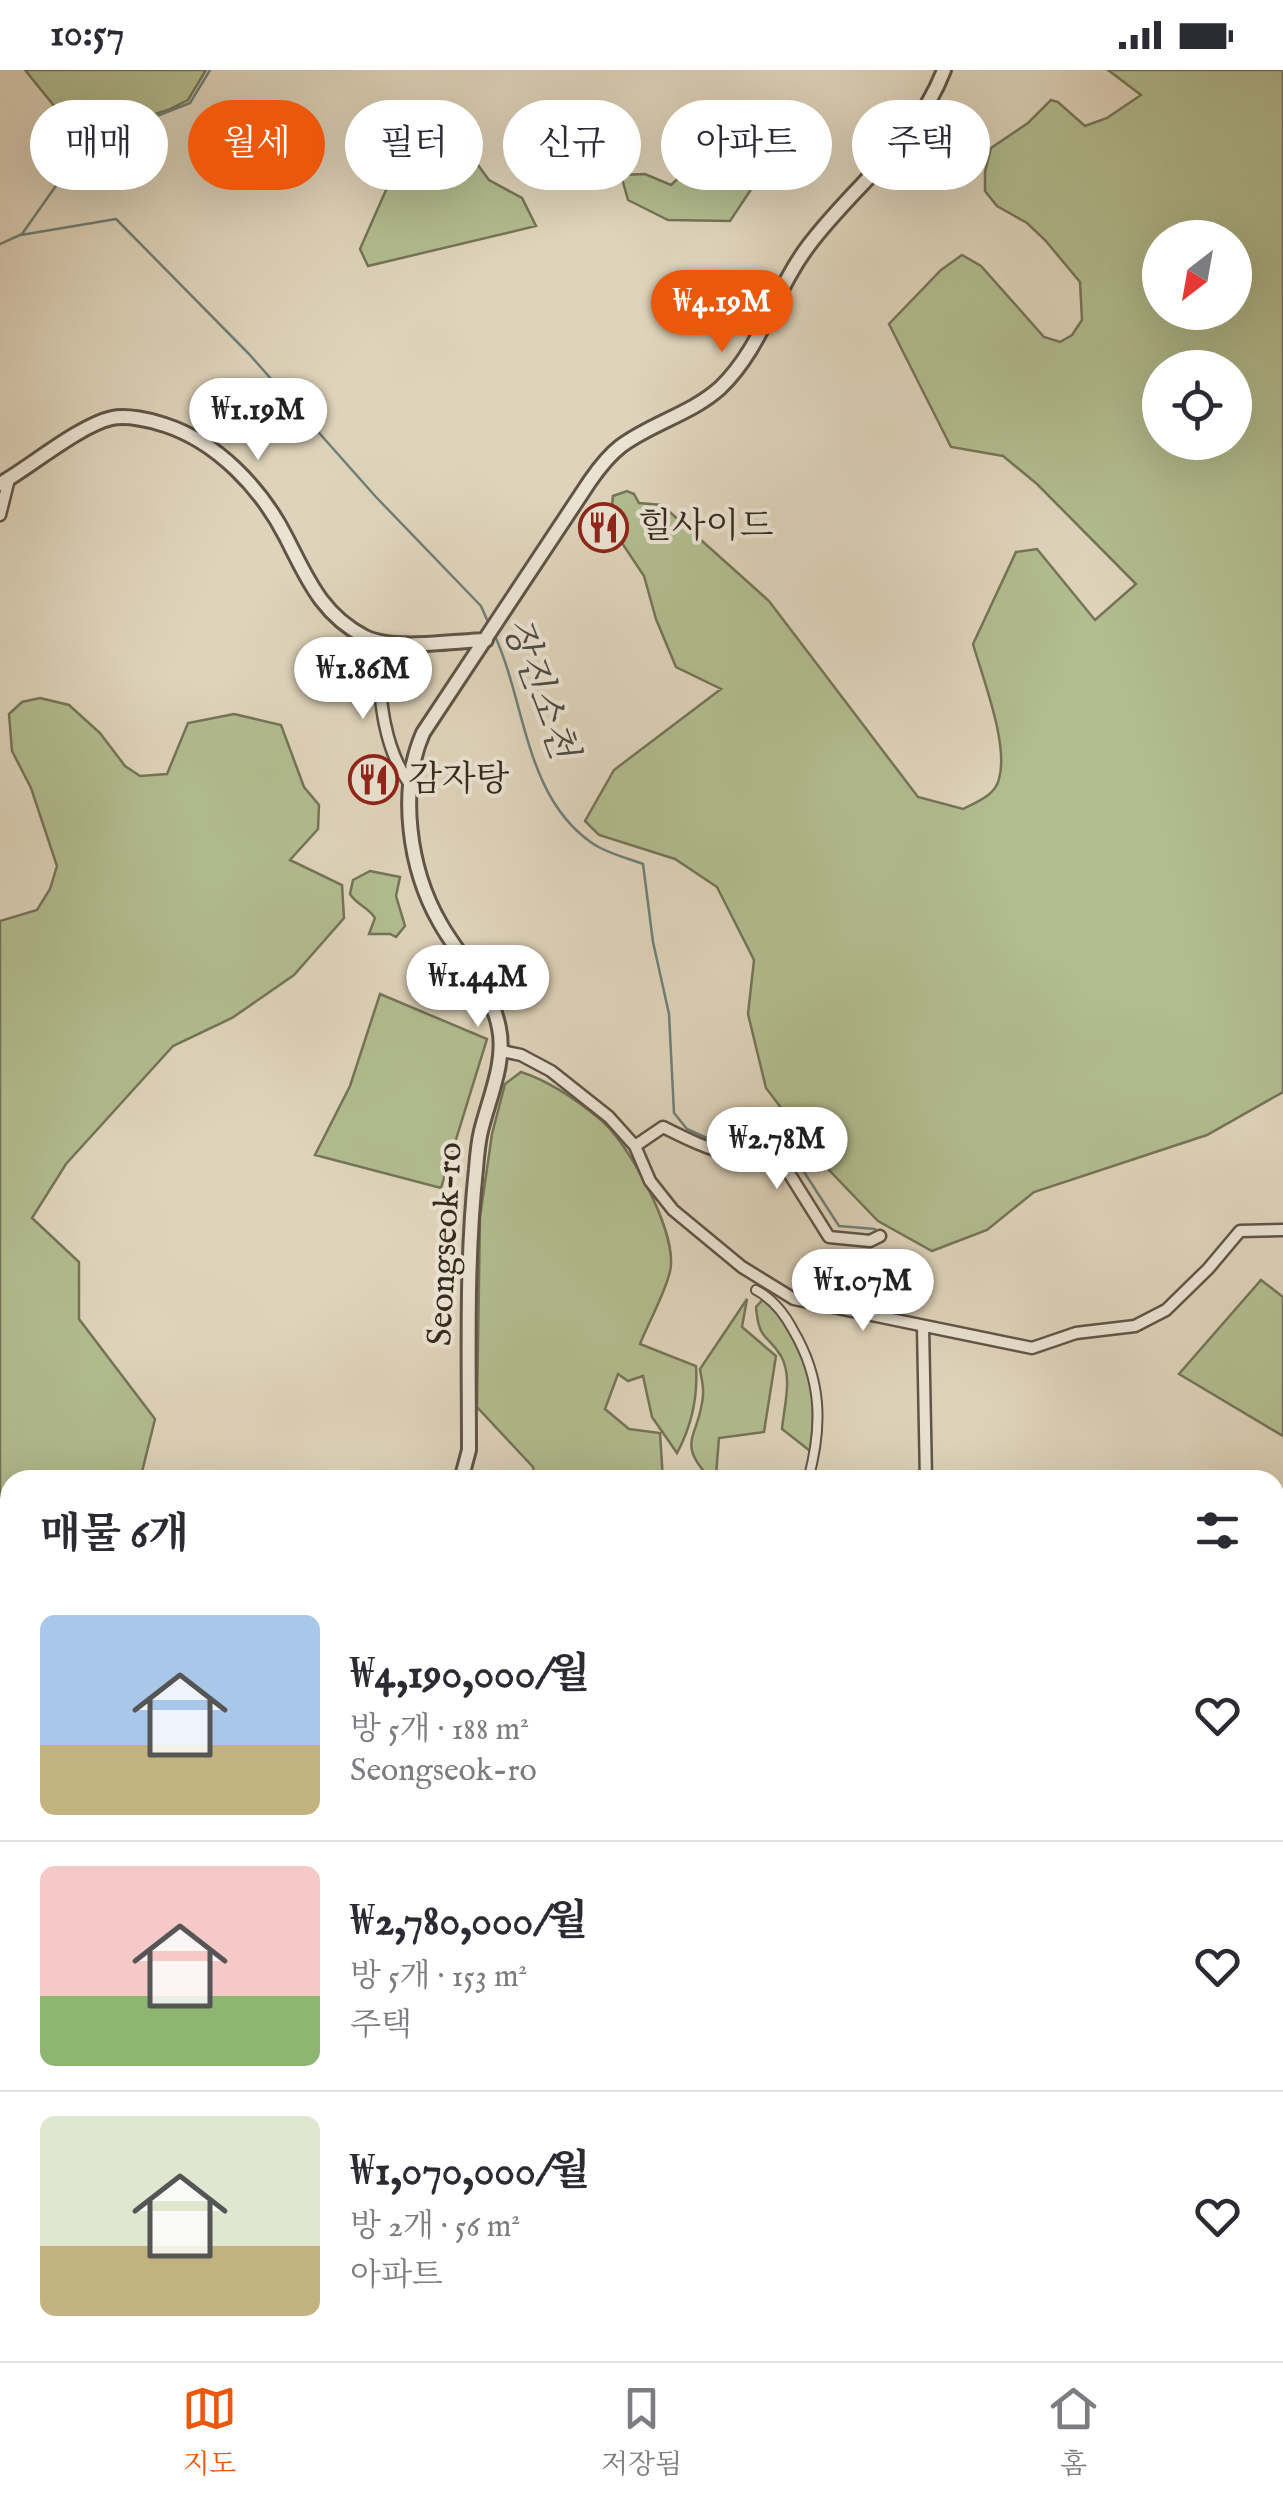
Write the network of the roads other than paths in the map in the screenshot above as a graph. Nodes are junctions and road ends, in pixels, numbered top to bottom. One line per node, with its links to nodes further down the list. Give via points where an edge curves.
1 (944, 70): 4 (street, Seongseok-ro, via 893,155 809,245 748,357 708,399 608,458)
2 (4, 482): 3 (street); 5 (street, via 113,418 188,432 254,490 320,602)
3 (0, 515)
4 (487, 638): 5 (street); 6 (street, Seongseok-ro, via 423,733)
5 (376, 641): 6 (street, via 383,716 397,766)
6 (409, 783): 7 (street, Seongseok-ro, via 416,857 429,902 490,1000)
7 (502, 1051): 8 (street, via 551,1071); 13 (street, Seongseok-ro, via 480,1136 471,1215)
8 (636, 1146): 10 (street, via 662,1127 736,1156 772,1156 829,1237); 12 (street, via 650,1181 673,1210 742,1267 794,1299)
9 (1283, 1230): 12 (street, via 1240,1231 1166,1310 1135,1326 1032,1348)
10 (880, 1236)
11 (756, 1290): 14 (street, via 784,1314 816,1378 820,1414)
12 (924, 1326): 15 (street)
13 (464, 1470)
14 (811, 1470)
15 (926, 1470)

